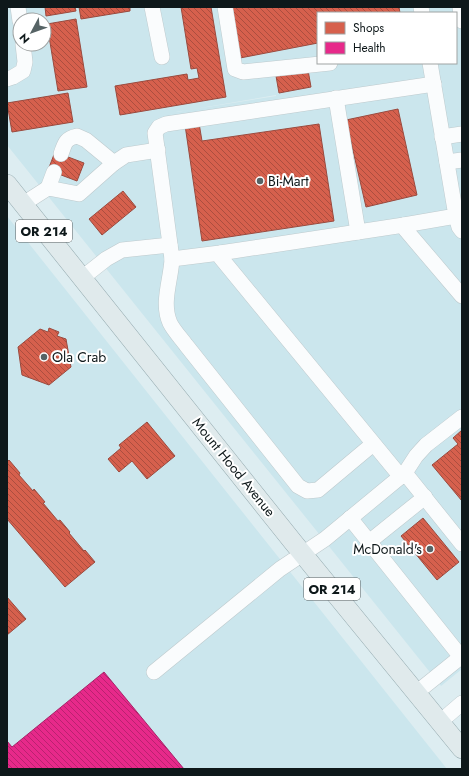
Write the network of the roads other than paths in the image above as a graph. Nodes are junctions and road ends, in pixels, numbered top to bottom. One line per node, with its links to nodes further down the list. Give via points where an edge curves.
1 (152, 7): 6 (street)
2 (225, 7): 7 (street, via 235,69 243,72)
3 (460, 7): 4 (street)
4 (462, 21)
5 (24, 52): 9 (street, via 25,62 22,71)
6 (162, 57)
7 (320, 64)
8 (430, 66): 10 (street)
9 (7, 78)
10 (434, 84): 11 (street); 13 (street)
11 (336, 98): 14 (street, via 166,124 159,127 155,133); 27 (street)
12 (462, 134): 13 (street)
13 (442, 137): 17 (street)
14 (158, 150): 18 (street, via 126,155); 28 (street)
15 (61, 154): 18 (street, via 66,141 77,136 86,140)
16 (462, 160): 17 (street)
17 (447, 162): 22 (street)
18 (114, 163): 21 (street, via 80,194)
19 (54, 172): 21 (street)
20 (7, 184): 23 (main road, Mount Hood Avenue / OR 214)
21 (48, 188): 23 (street)
22 (458, 200): 24 (street)
23 (23, 204): 30 (main road, Mount Hood Avenue / OR 214)
24 (456, 216): 25 (street); 26 (street)
25 (404, 225): 27 (street); 31 (street, via 405,230)
26 (462, 231)
27 (358, 232): 29 (street)
28 (170, 252): 29 (street); 30 (street, via 122,250); 33 (street, via 171,272 165,304 170,323 298,486 307,491 318,490)
29 (220, 253): 33 (street, via 221,258)
30 (82, 278): 39 (main road, Mount Hood Avenue / OR 214)
31 (462, 296)
32 (462, 417): 34 (street, via 426,445)
33 (373, 444): 34 (street)
34 (403, 475): 35 (street); 36 (street)
35 (425, 497): 37 (street); 38 (street)
36 (350, 518): 37 (street); 39 (street)
37 (369, 542): 40 (street)
38 (462, 544)
39 (303, 554): 41 (street); 42 (main road, Mount Hood Avenue / OR 214)
40 (461, 656): 42 (street)
41 (154, 672)
42 (416, 693): 44 (main road, Mount Hood Avenue / OR 214)
43 (462, 703): 44 (street)
44 (440, 722): 45 (main road, Mount Hood Avenue / OR 214)
45 (462, 749)

